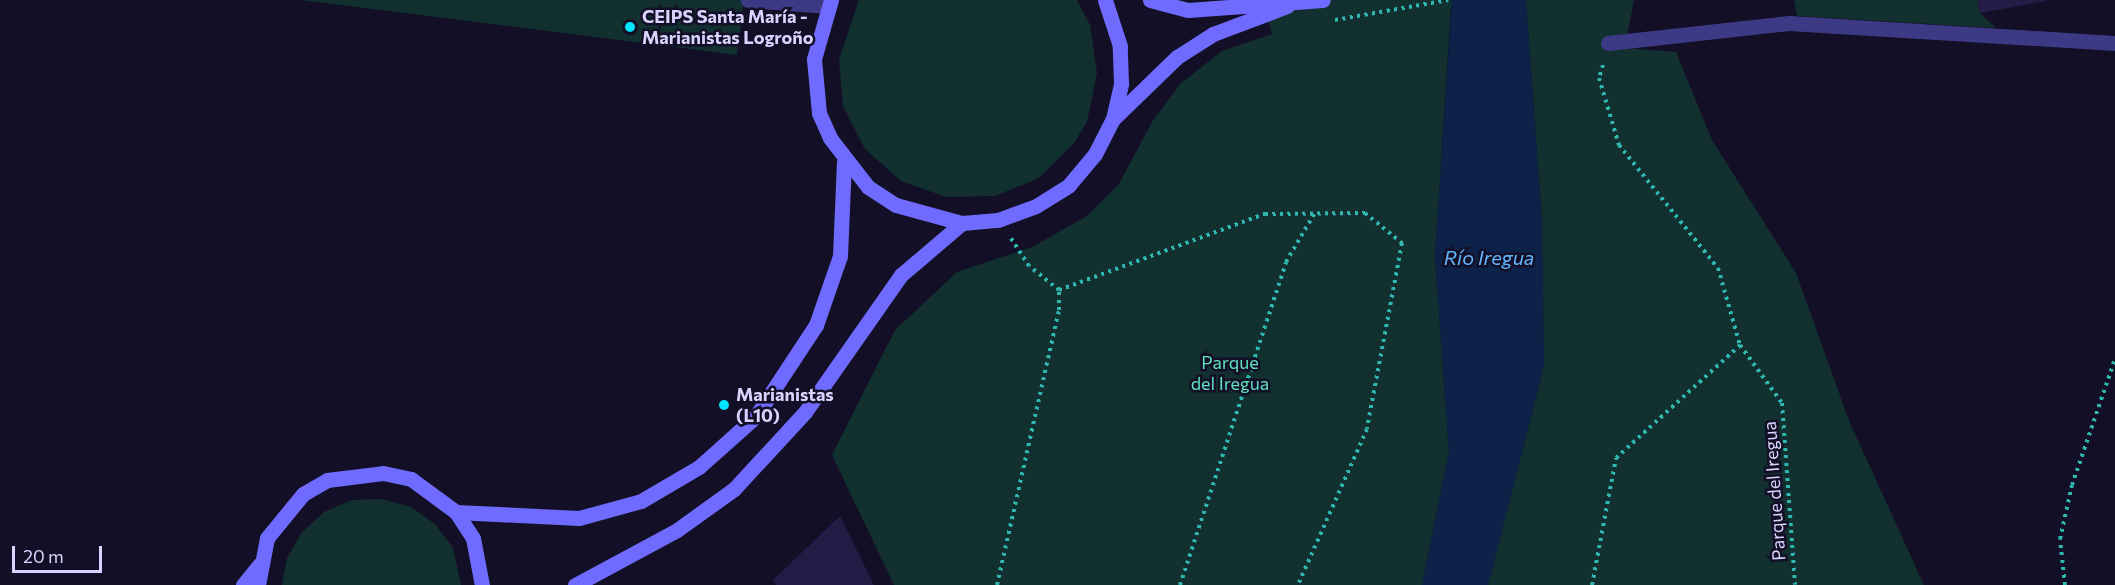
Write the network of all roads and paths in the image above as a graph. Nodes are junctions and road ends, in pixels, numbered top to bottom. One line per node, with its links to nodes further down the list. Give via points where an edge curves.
1 (748, 0): 6 (street)
2 (1105, 0): 11 (main road, via 1120,46 1121,83)
3 (1150, 0): 7 (main road, via 1188,10)
4 (1323, 0): 7 (main road)
5 (1448, 0): 8 (path)
6 (829, 3): 12 (main road, via 818,32 814,86 826,130)
7 (1287, 6): 11 (main road, via 1213,34 1186,51)
8 (1353, 17)
9 (1608, 43): 10 (street, via 1789,23); 17 (path, Parque del Iregua, via 1599,78 1618,145 1718,268)
10 (2115, 43)
11 (1113, 119): 14 (main road, via 1095,154 1069,184 1036,206)
12 (844, 162): 15 (main road, via 896,206); 19 (main road, via 840,256 816,325 748,423 699,467 641,501 579,518)
13 (1314, 213): 16 (path, via 1265,214); 26 (path, via 1286,262); 27 (path, via 1365,213 1402,243 1367,429)
14 (998, 220): 15 (main road); 16 (path, via 1029,266)
15 (962, 223): 24 (main road, via 901,275 805,412 734,489 677,530)
16 (1059, 290): 25 (path, via 1046,375)
17 (1740, 345): 28 (path, via 1616,459); 29 (path, Parque del Iregua, via 1782,403)
18 (2115, 359): 30 (path, via 2072,485 2060,539)
19 (456, 512): 20 (main road, via 411,479 364,473 327,480 282,514); 23 (main road, via 473,538)
20 (259, 566): 21 (main road); 22 (main road)
21 (243, 585)
22 (258, 585)
23 (482, 585)
24 (575, 585)
25 (997, 585)
26 (1180, 585)
27 (1298, 585)
28 (1592, 585)
29 (1795, 585)
30 (2065, 585)

